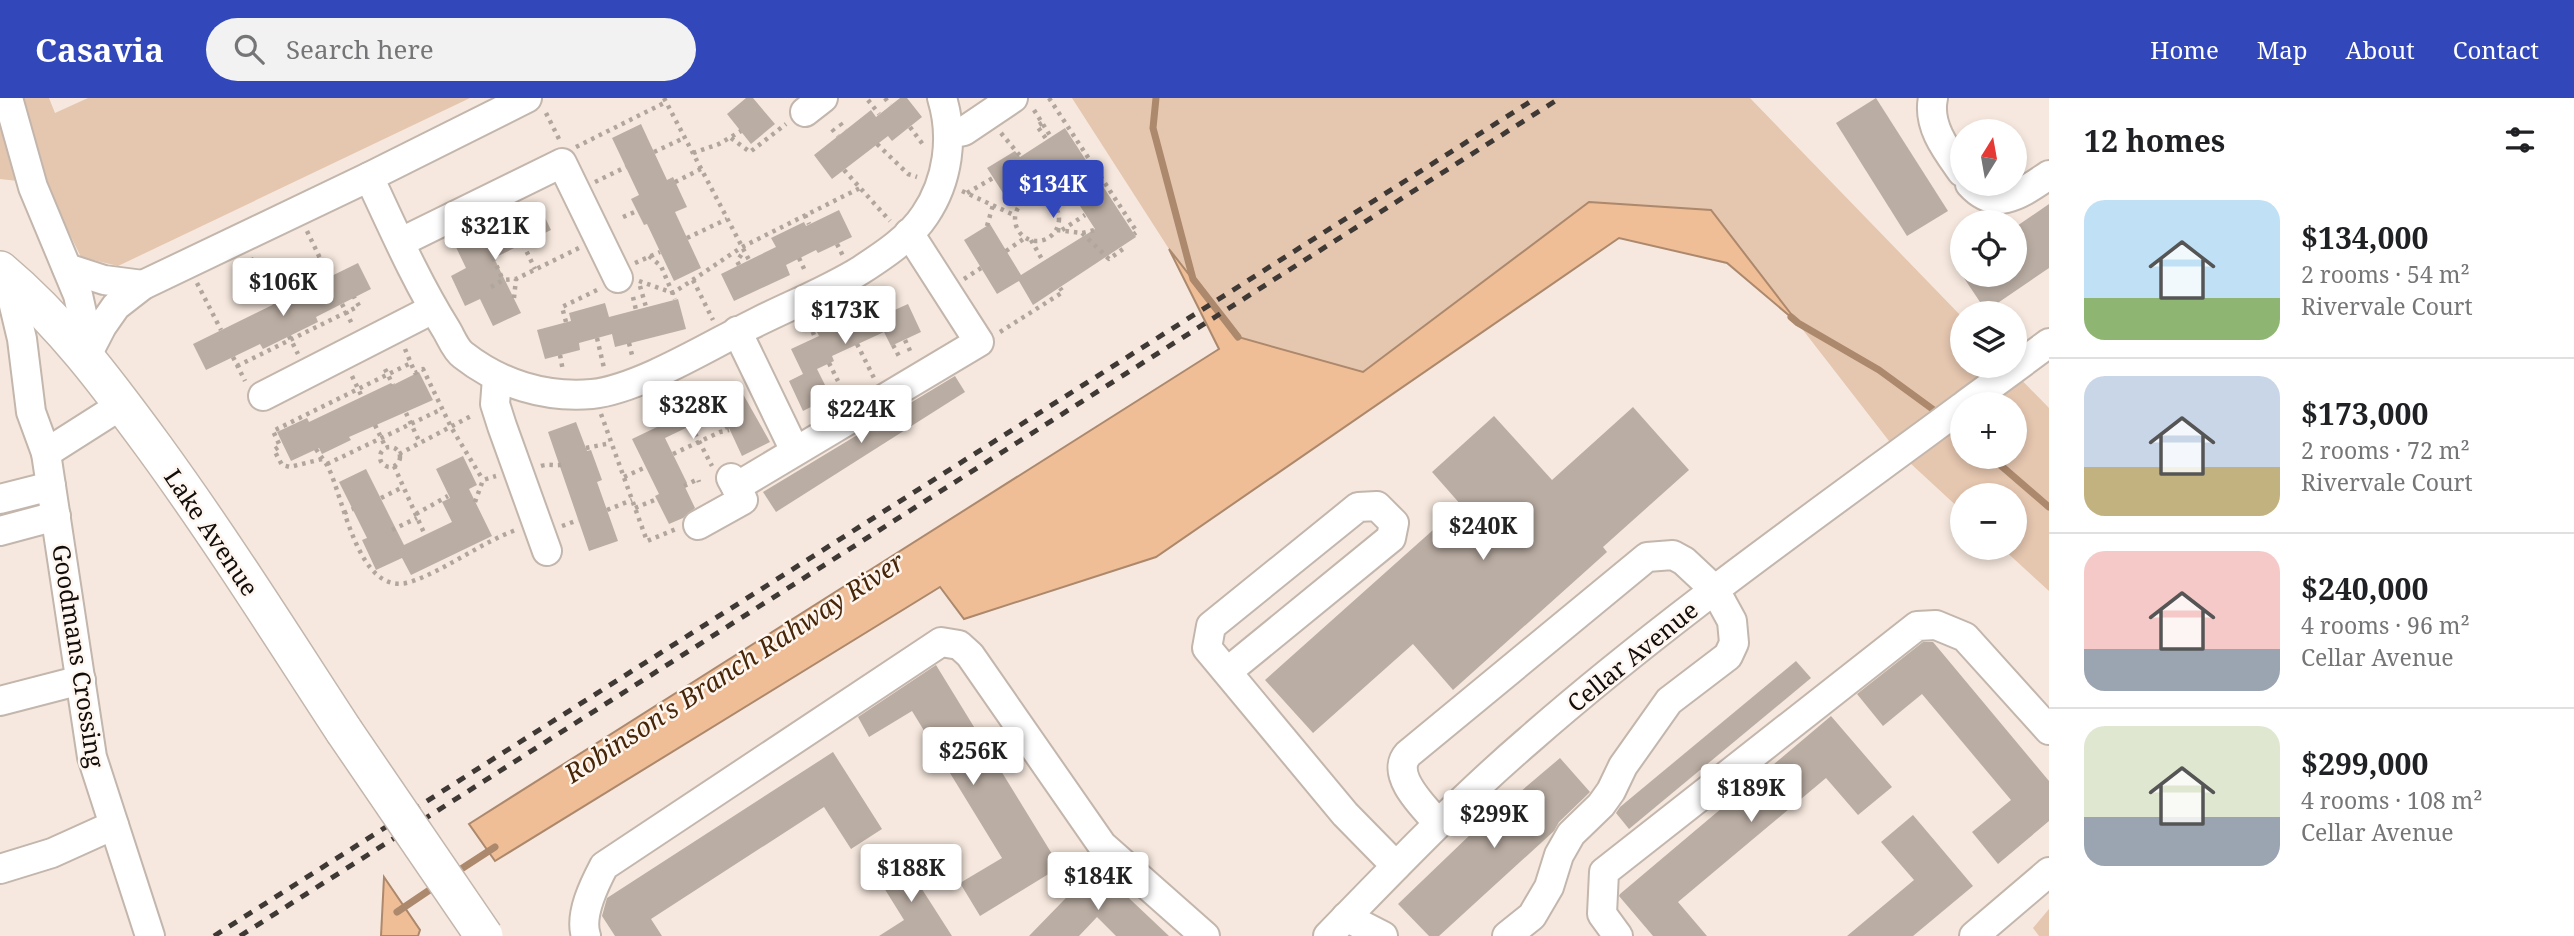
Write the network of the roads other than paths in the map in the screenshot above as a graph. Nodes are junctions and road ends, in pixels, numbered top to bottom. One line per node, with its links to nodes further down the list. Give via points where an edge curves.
1 (8, 98): 7 (street)
2 (942, 98): 6 (street)
3 (1933, 98): 8 (street, via 1939,140)
4 (1022, 102): 6 (street)
5 (537, 105): 10 (street)
6 (949, 134): 14 (street, via 947,157 953,189)
7 (10, 138): 16 (street)
8 (1950, 155)
9 (2049, 174): 11 (street)
10 (369, 177): 15 (street); 19 (street)
11 (2027, 189)
12 (1987, 196): 13 (street)
13 (2014, 196)
14 (907, 236): 21 (street, via 859,271); 29 (street, via 979,342)
15 (401, 242): 18 (street, via 564,158 599,239); 20 (street)
16 (67, 268): 19 (street, via 104,280); 23 (street, via 84,322)
17 (3, 273): 23 (main road, Lake Avenue, via 40,305); 30 (street, Goodmans Crossing, via 22,339 31,412)
18 (628, 279)
19 (143, 285): 23 (street, via 116,306)
20 (433, 309): 24 (street, via 460,354); 26 (street)
21 (730, 335): 24 (street, via 609,391 568,395); 29 (street)
22 (2049, 343): 25 (street, Cellar Avenue)
23 (86, 357): 27 (main road, Lake Avenue)
24 (496, 391): 36 (street, via 516,468)
25 (1982, 392)
26 (263, 396)
27 (122, 404): 30 (street); 49 (main road, Lake Avenue, bridge, via 195,504)
28 (1950, 416): 37 (street, Cellar Avenue)
29 (795, 452): 34 (street, via 727,479 743,500)
30 (46, 453): 31 (street, Goodmans Crossing)
31 (51, 486): 32 (street); 33 (street, Goodmans Crossing)
32 (0, 499)
33 (55, 516): 35 (street); 39 (street, Goodmans Crossing)
34 (698, 525)
35 (0, 531)
36 (547, 551)
37 (1715, 590): 42 (street, Cellar Avenue, via 1530,739); 42 (street, via 1673,555 1647,557 1408,754 1403,765 1405,784); 53 (street, via 1732,621 1734,643 1728,656 1669,701 1606,798 1571,834 1532,916)
38 (1227, 672): 38 (street, via 1207,648 1211,626 1358,507 1377,506 1394,523 1391,538); 44 (street, via 1345,814)
39 (81, 680): 40 (street); 43 (street, Goodmans Crossing, via 92,757)
40 (0, 701)
41 (2049, 730): 54 (street, via 1965,637 1936,625 1917,626 1604,872 1602,914)
42 (1438, 823): 44 (street, Cellar Avenue)
43 (114, 825): 45 (street, via 52,853); 48 (street, Goodmans Crossing)
44 (1396, 866): 47 (street, Cellar Avenue)
45 (0, 869)
46 (2049, 872): 55 (street)
47 (1337, 927): 52 (street)
48 (150, 936)
49 (484, 936)
50 (586, 936): 51 (street, via 584,920 604,866 941,642 959,645 970,655 1102,845)
51 (1205, 936)
52 (1383, 936)
53 (1507, 936)
54 (1618, 936)
55 (1974, 936)

